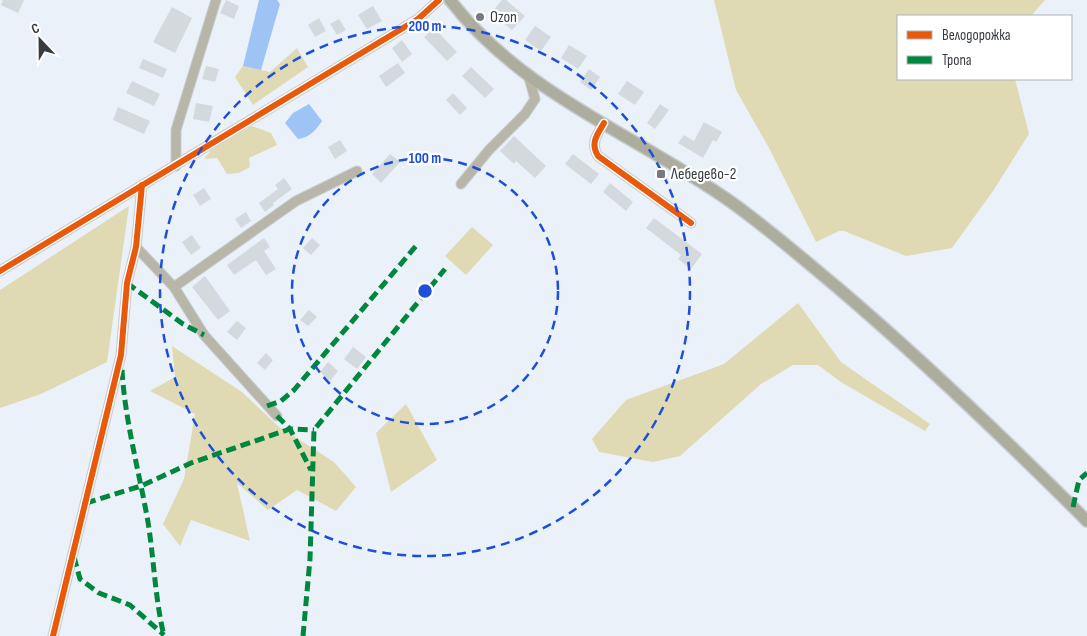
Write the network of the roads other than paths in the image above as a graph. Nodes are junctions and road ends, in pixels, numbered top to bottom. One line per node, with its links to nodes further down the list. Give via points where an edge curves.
1 (216, 0): 6 (street, via 176,130)
2 (439, 0): 6 (street, via 418,19)
3 (450, 0): 4 (main road, via 490,44)
4 (529, 78): 5 (main road); 8 (street, via 535,98 525,114)
5 (604, 123): 10 (street, via 593,143 598,156); 15 (main road, via 717,193 810,264 993,427)
6 (176, 166): 9 (street)
7 (357, 171): 13 (street, via 296,201)
8 (460, 184)
9 (142, 185): 11 (street); 12 (street)
10 (691, 223)
11 (136, 247): 13 (street); 16 (street, via 128,282 121,355)
12 (0, 271)
13 (174, 287): 14 (street, via 204,335)
14 (277, 416)
15 (1087, 521)
16 (53, 636)

